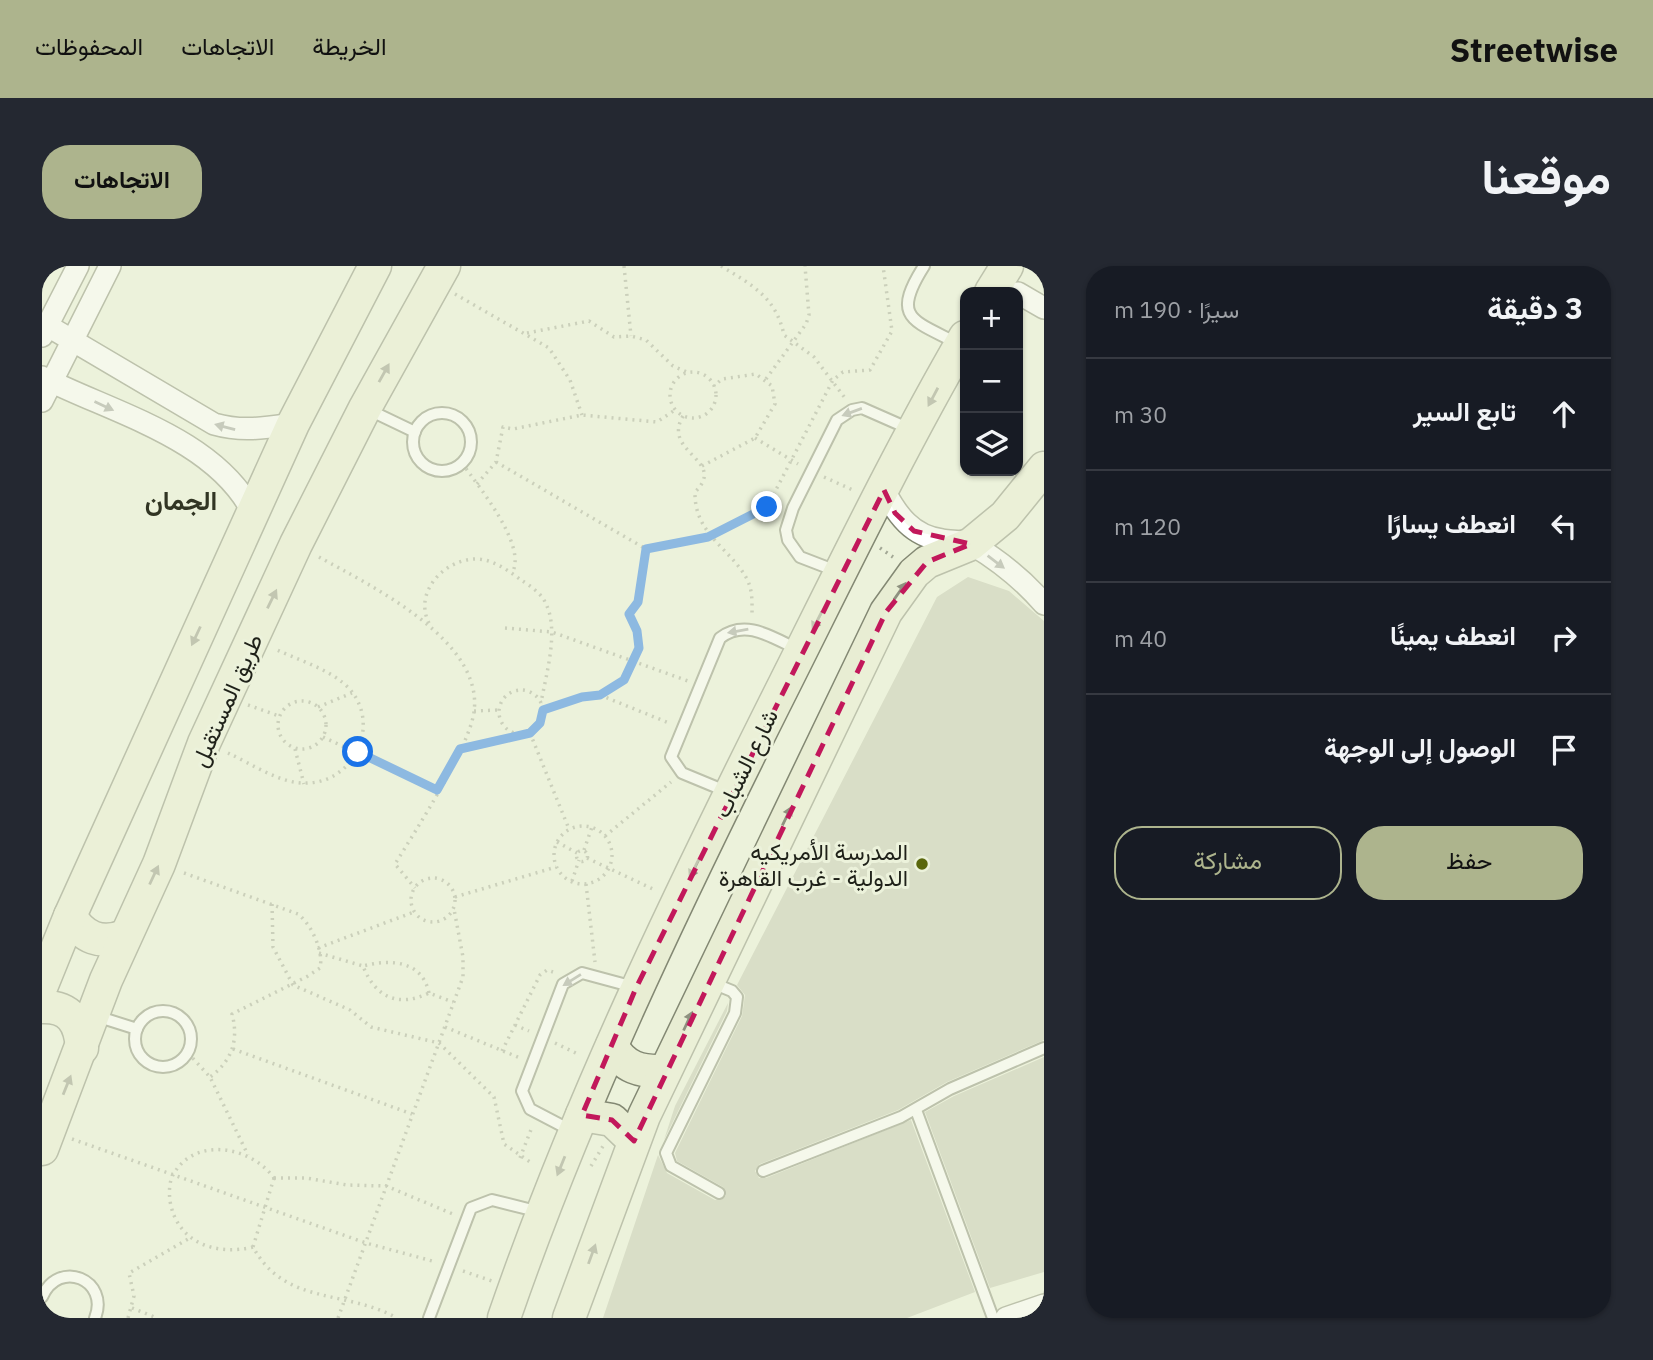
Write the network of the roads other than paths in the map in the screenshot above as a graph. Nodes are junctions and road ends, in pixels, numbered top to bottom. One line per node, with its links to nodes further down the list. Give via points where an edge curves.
1 (78, 266): 8 (street)
2 (110, 266): 9 (street)
3 (375, 266): 15 (street)
4 (924, 266): 10 (lane, via 909,291 908,310 916,322)
5 (439, 274): 14 (street, طريق المستقبل, one-way to 5)
6 (1006, 285): 7 (street)
7 (1044, 308)
8 (45, 331): 9 (street)
9 (72, 340): 12 (street); 15 (street, one-way to 9, via 254,430 214,424)
10 (960, 340)
11 (960, 347): 16 (street, شارع الشباب, one-way to 16)
12 (47, 380): 13 (street); 20 (street, one-way to 20, via 202,454 229,477)
13 (42, 401)
14 (365, 408): 17 (lane); 27 (street, طريق المستقبل, one-way to 14, via 159,864 204,743)
15 (293, 424): 20 (street)
16 (915, 431): 19 (street, شارع الشباب); 22 (lane, one-way to 22, via 871,410 852,410 837,420 786,530 800,557)
17 (415, 432): 17 (lane, via 433,415 458,418 469,431 467,457 455,468 438,471 423,464 414,449)
18 (1044, 468): 21 (street, via 1005,516)
19 (884, 490): 21 (street, via 895,513 914,531); 22 (street, شارع الشباب)
20 (253, 513): 26 (street, one-way to 26)
21 (971, 544): 23 (street, one-way to 23); 28 (street, one-way to 21, via 886,612 927,562)
22 (841, 573): 24 (street, شارع الشباب, one-way to 24)
23 (1042, 594)
24 (801, 651): 25 (street, شارع الشباب); 25 (lane, one-way to 25, via 752,629 735,629 720,638 671,757 682,773)
25 (730, 793): 30 (street, شارع الشباب, one-way to 30)
26 (70, 916): 27 (street, via 92,938); 29 (street)
27 (125, 936): 32 (street, طريق المستقبل)
28 (707, 981): 37 (street, one-way to 28); 43 (lane, via 732,991 737,1005 667,1153 671,1166)
29 (42, 985)
30 (636, 988): 36 (street, شارع الشباب); 39 (lane, one-way to 39, via 582,973 563,984 522,1091 524,1101 537,1114)
31 (42, 1007): 34 (street, via 70,1013 78,1023)
32 (93, 1015): 33 (lane); 34 (street, طريق المستقبل)
33 (136, 1029): 33 (lane, via 148,1014 176,1013 189,1026 188,1053 165,1068 147,1063 136,1047)
34 (82, 1048): 40 (street, طريق المستقبل, one-way to 34)
35 (1044, 1048): 38 (lane, via 950,1088)
36 (608, 1056): 37 (street, via 646,1072); 39 (street, شارع الشباب)
37 (664, 1071): 41 (street)
38 (916, 1110): 42 (lane); 53 (lane)
39 (579, 1124): 41 (street, via 612,1120); 44 (street, شارع الشباب, one-way to 44, via 573,1174)
40 (46, 1140)
41 (622, 1145): 52 (street, one-way to 41)
42 (763, 1171)
43 (719, 1193)
44 (542, 1213): 46 (street, شارع الشباب); 51 (lane, via 492,1200 471,1208)
45 (42, 1297): 50 (lane, via 52,1282 77,1277 96,1294)
46 (509, 1303)
47 (1044, 1305): 54 (street)
48 (42, 1311): 49 (lane)
49 (44, 1318)
50 (95, 1318)
51 (429, 1318)
52 (569, 1318)
53 (993, 1318)
54 (1006, 1318)

